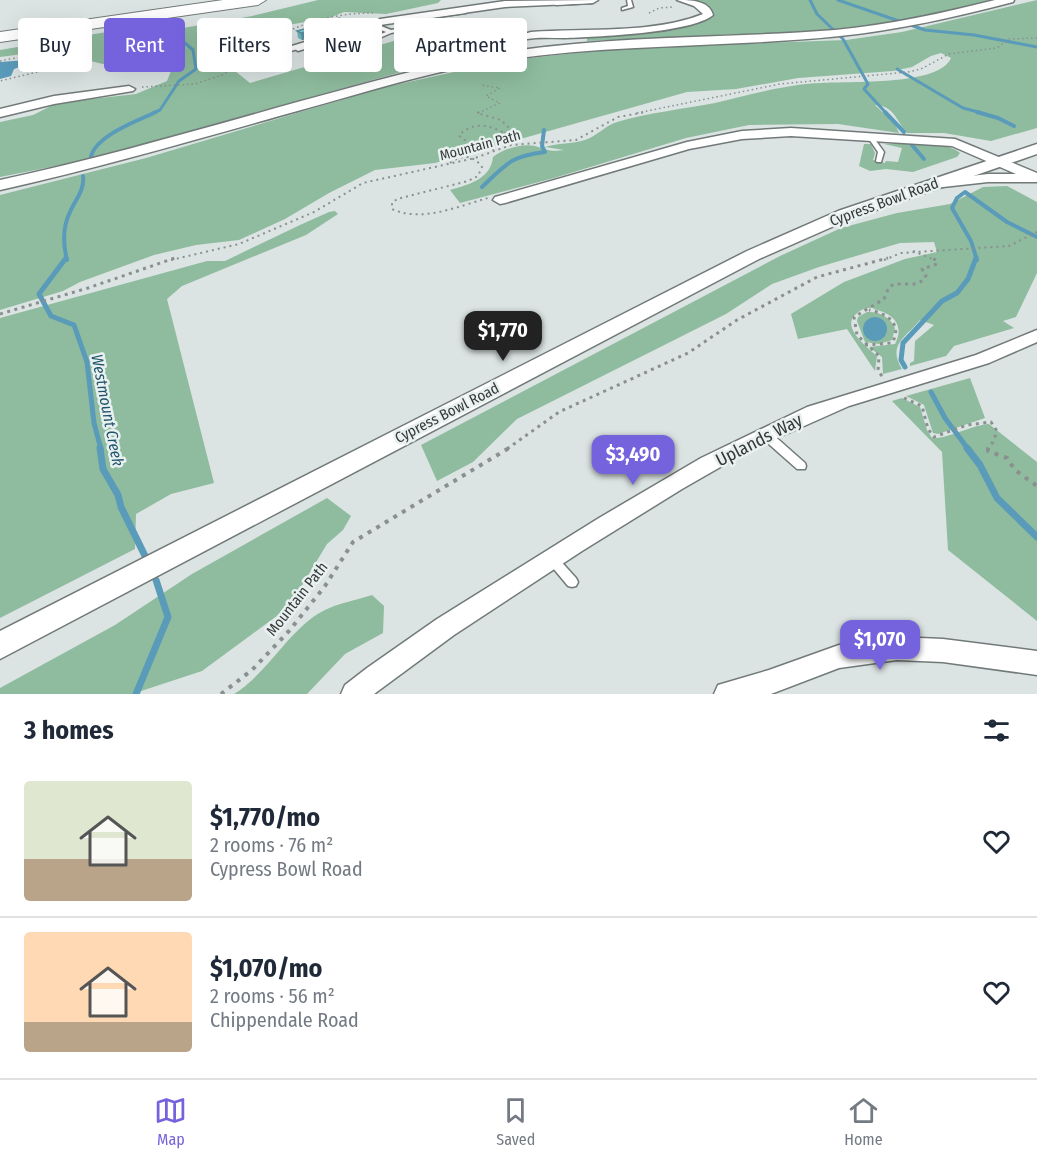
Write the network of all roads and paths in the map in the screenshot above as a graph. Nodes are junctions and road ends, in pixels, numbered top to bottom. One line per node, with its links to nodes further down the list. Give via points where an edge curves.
1 (174, 0): 9 (highway)
2 (258, 0): 16 (highway)
3 (629, 0): 7 (lane, via 631,7)
4 (1009, 0): 20 (street, via 927,20 839,33 627,42)
5 (591, 2): 10 (street, via 512,4)
6 (680, 3): 8 (path); 15 (street, via 700,5 708,15 689,23)
7 (624, 9)
8 (649, 13)
9 (0, 24)
10 (382, 24)
11 (382, 29): 13 (lane)
12 (394, 31): 13 (lane)
13 (390, 32): 14 (lane)
14 (382, 35)
15 (527, 37)
16 (0, 38)
17 (1037, 38): 29 (path, Mountain Path, via 1010,39 997,48 945,55 908,72 794,81 618,117 582,138)
18 (304, 47): 19 (street)
19 (295, 49): 25 (path, via 243,63 195,84)
20 (527, 52)
21 (0, 61): 23 (path, via 42,58 58,61 62,66)
22 (430, 72): 36 (street, via 125,156)
23 (0, 81)
24 (481, 85): 27 (path, via 500,88 486,96 500,103 477,113 509,124 511,130)
25 (129, 88): 26 (street)
26 (0, 113)
27 (504, 133): 29 (path); 31 (path, via 480,125 459,135)
28 (872, 138): 33 (lane, via 881,152); 34 (street, via 955,142); 39 (street, via 791,132 742,135 687,146)
29 (511, 145): 31 (path, Mountain Path)
30 (1037, 149): 34 (street, Cypress Bowl Road)
31 (494, 150): 32 (path, Mountain Path)
32 (475, 158): 38 (path, via 482,167 478,176); 43 (path, Mountain Path, via 363,183 314,212 248,241 184,255)
33 (879, 161)
34 (1001, 161): 35 (street); 37 (street, Cypress Bowl Road)
35 (1037, 178): 37 (street)
36 (0, 184)
37 (932, 184): 53 (street, Cypress Bowl Road, via 843,215 753,255)
38 (455, 186)
39 (500, 200)
40 (1037, 232): 41 (path, Mountain Path, via 1000,247)
41 (913, 251): 42 (path, via 933,258 937,264 922,269 926,275 916,284 889,287 884,298); 55 (path, Mountain Path, via 804,282 688,353 598,392 544,421 495,458 364,534 346,549 320,593 269,653)
42 (867, 310): 45 (path, via 856,315 853,322); 45 (path, via 881,312 897,326 896,339 879,346)
43 (0, 314)
44 (1037, 335): 48 (street, Uplands Way, via 1000,354 890,385 814,412)
45 (865, 345): 46 (path, via 879,356)
46 (883, 378)
47 (899, 394): 50 (path, via 922,406 936,438 962,427 991,422 997,431 988,451 1007,458 1015,470)
48 (766, 435): 49 (lane); 51 (street, Uplands Way, via 635,507)
49 (801, 466)
50 (1037, 486)
51 (552, 559): 52 (lane); 56 (street, Uplands Way)
52 (572, 582)
53 (0, 646)
54 (1037, 663): 57 (street, via 940,649 881,649 848,654)
55 (221, 694)
56 (354, 694)
57 (727, 694)

